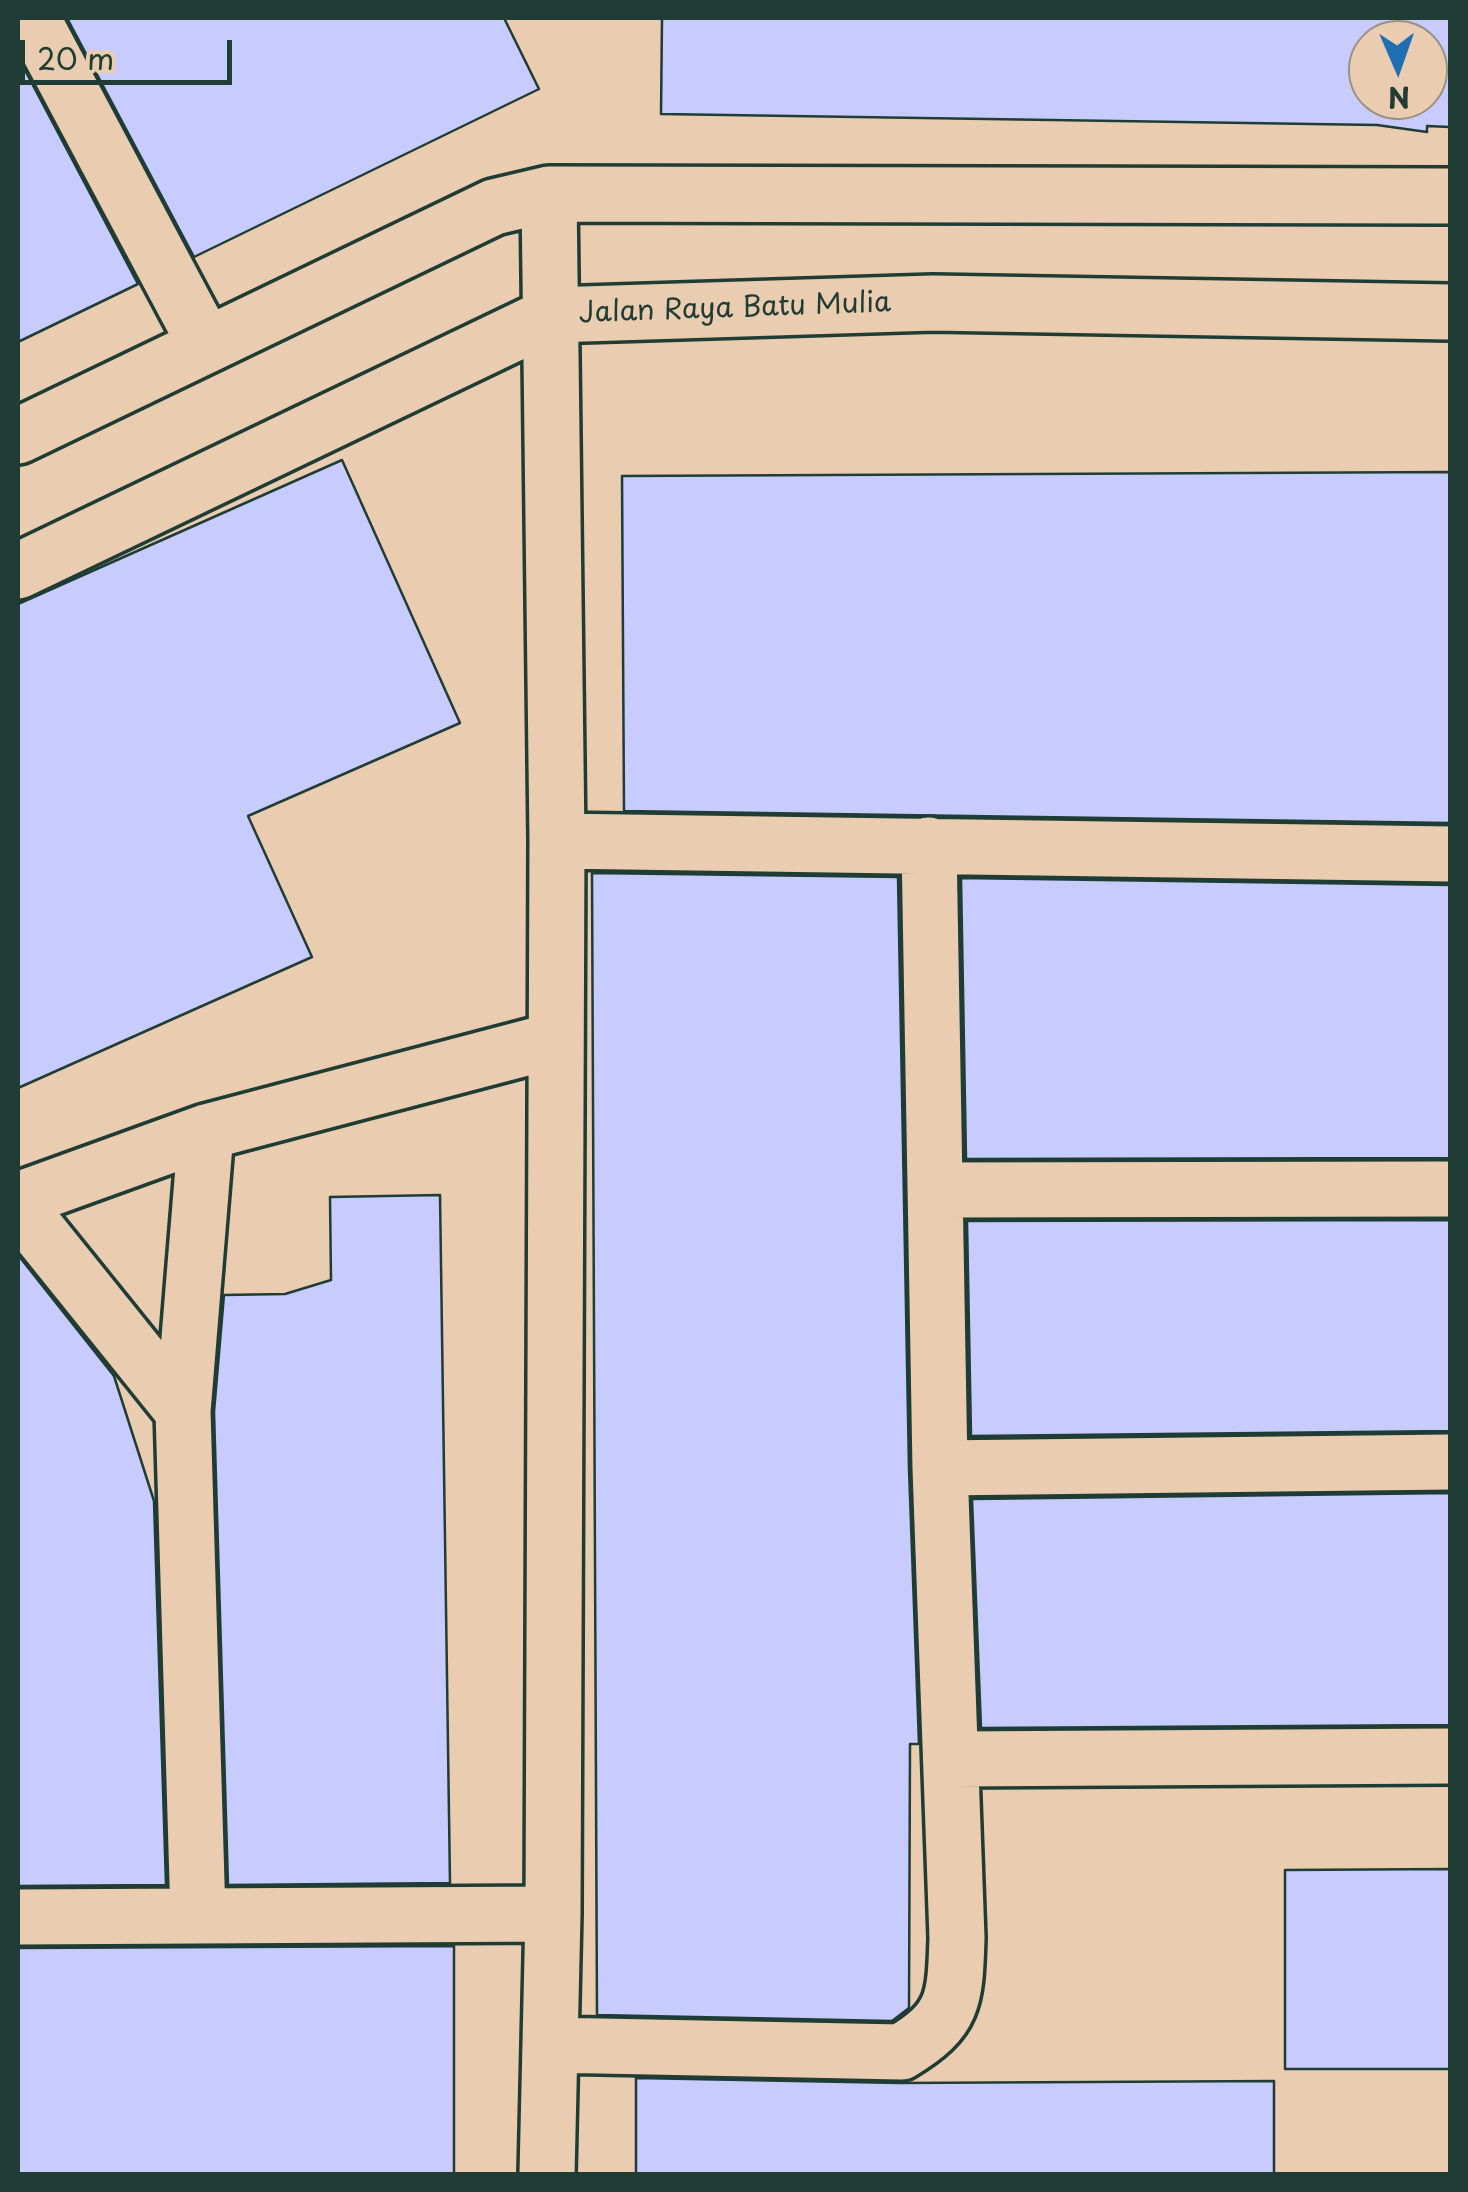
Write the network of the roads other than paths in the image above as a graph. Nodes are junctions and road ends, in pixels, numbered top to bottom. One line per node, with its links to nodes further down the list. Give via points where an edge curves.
1 (32, 18): 6 (street)
2 (549, 194): 3 (street); 5 (street); 6 (street, via 494,207)
3 (1450, 196)
4 (1450, 312): 5 (street, Jalan Raya Batu Mulia, via 933,303)
5 (552, 315): 8 (street, Jalan Raya Batu Mulia); 9 (street)
6 (206, 345): 7 (street)
7 (18, 436)
8 (18, 571)
9 (557, 841): 10 (street); 12 (street)
10 (929, 845): 11 (street); 15 (street)
11 (1450, 854)
12 (556, 1040): 13 (street); 22 (street)
13 (206, 1132): 16 (street); 17 (street)
14 (1450, 1189): 15 (street)
15 (935, 1190): 19 (street)
16 (18, 1203): 17 (street)
17 (183, 1411): 23 (street)
18 (1450, 1462): 19 (street)
19 (940, 1468): 21 (street)
20 (1450, 1756): 21 (street)
21 (953, 1759): 25 (street, via 956,1980 945,2016 930,2035 900,2052)
22 (554, 1914): 23 (street); 25 (street)
23 (198, 1916): 24 (street)
24 (18, 1917)
25 (550, 2044): 26 (street)
26 (548, 2174)

